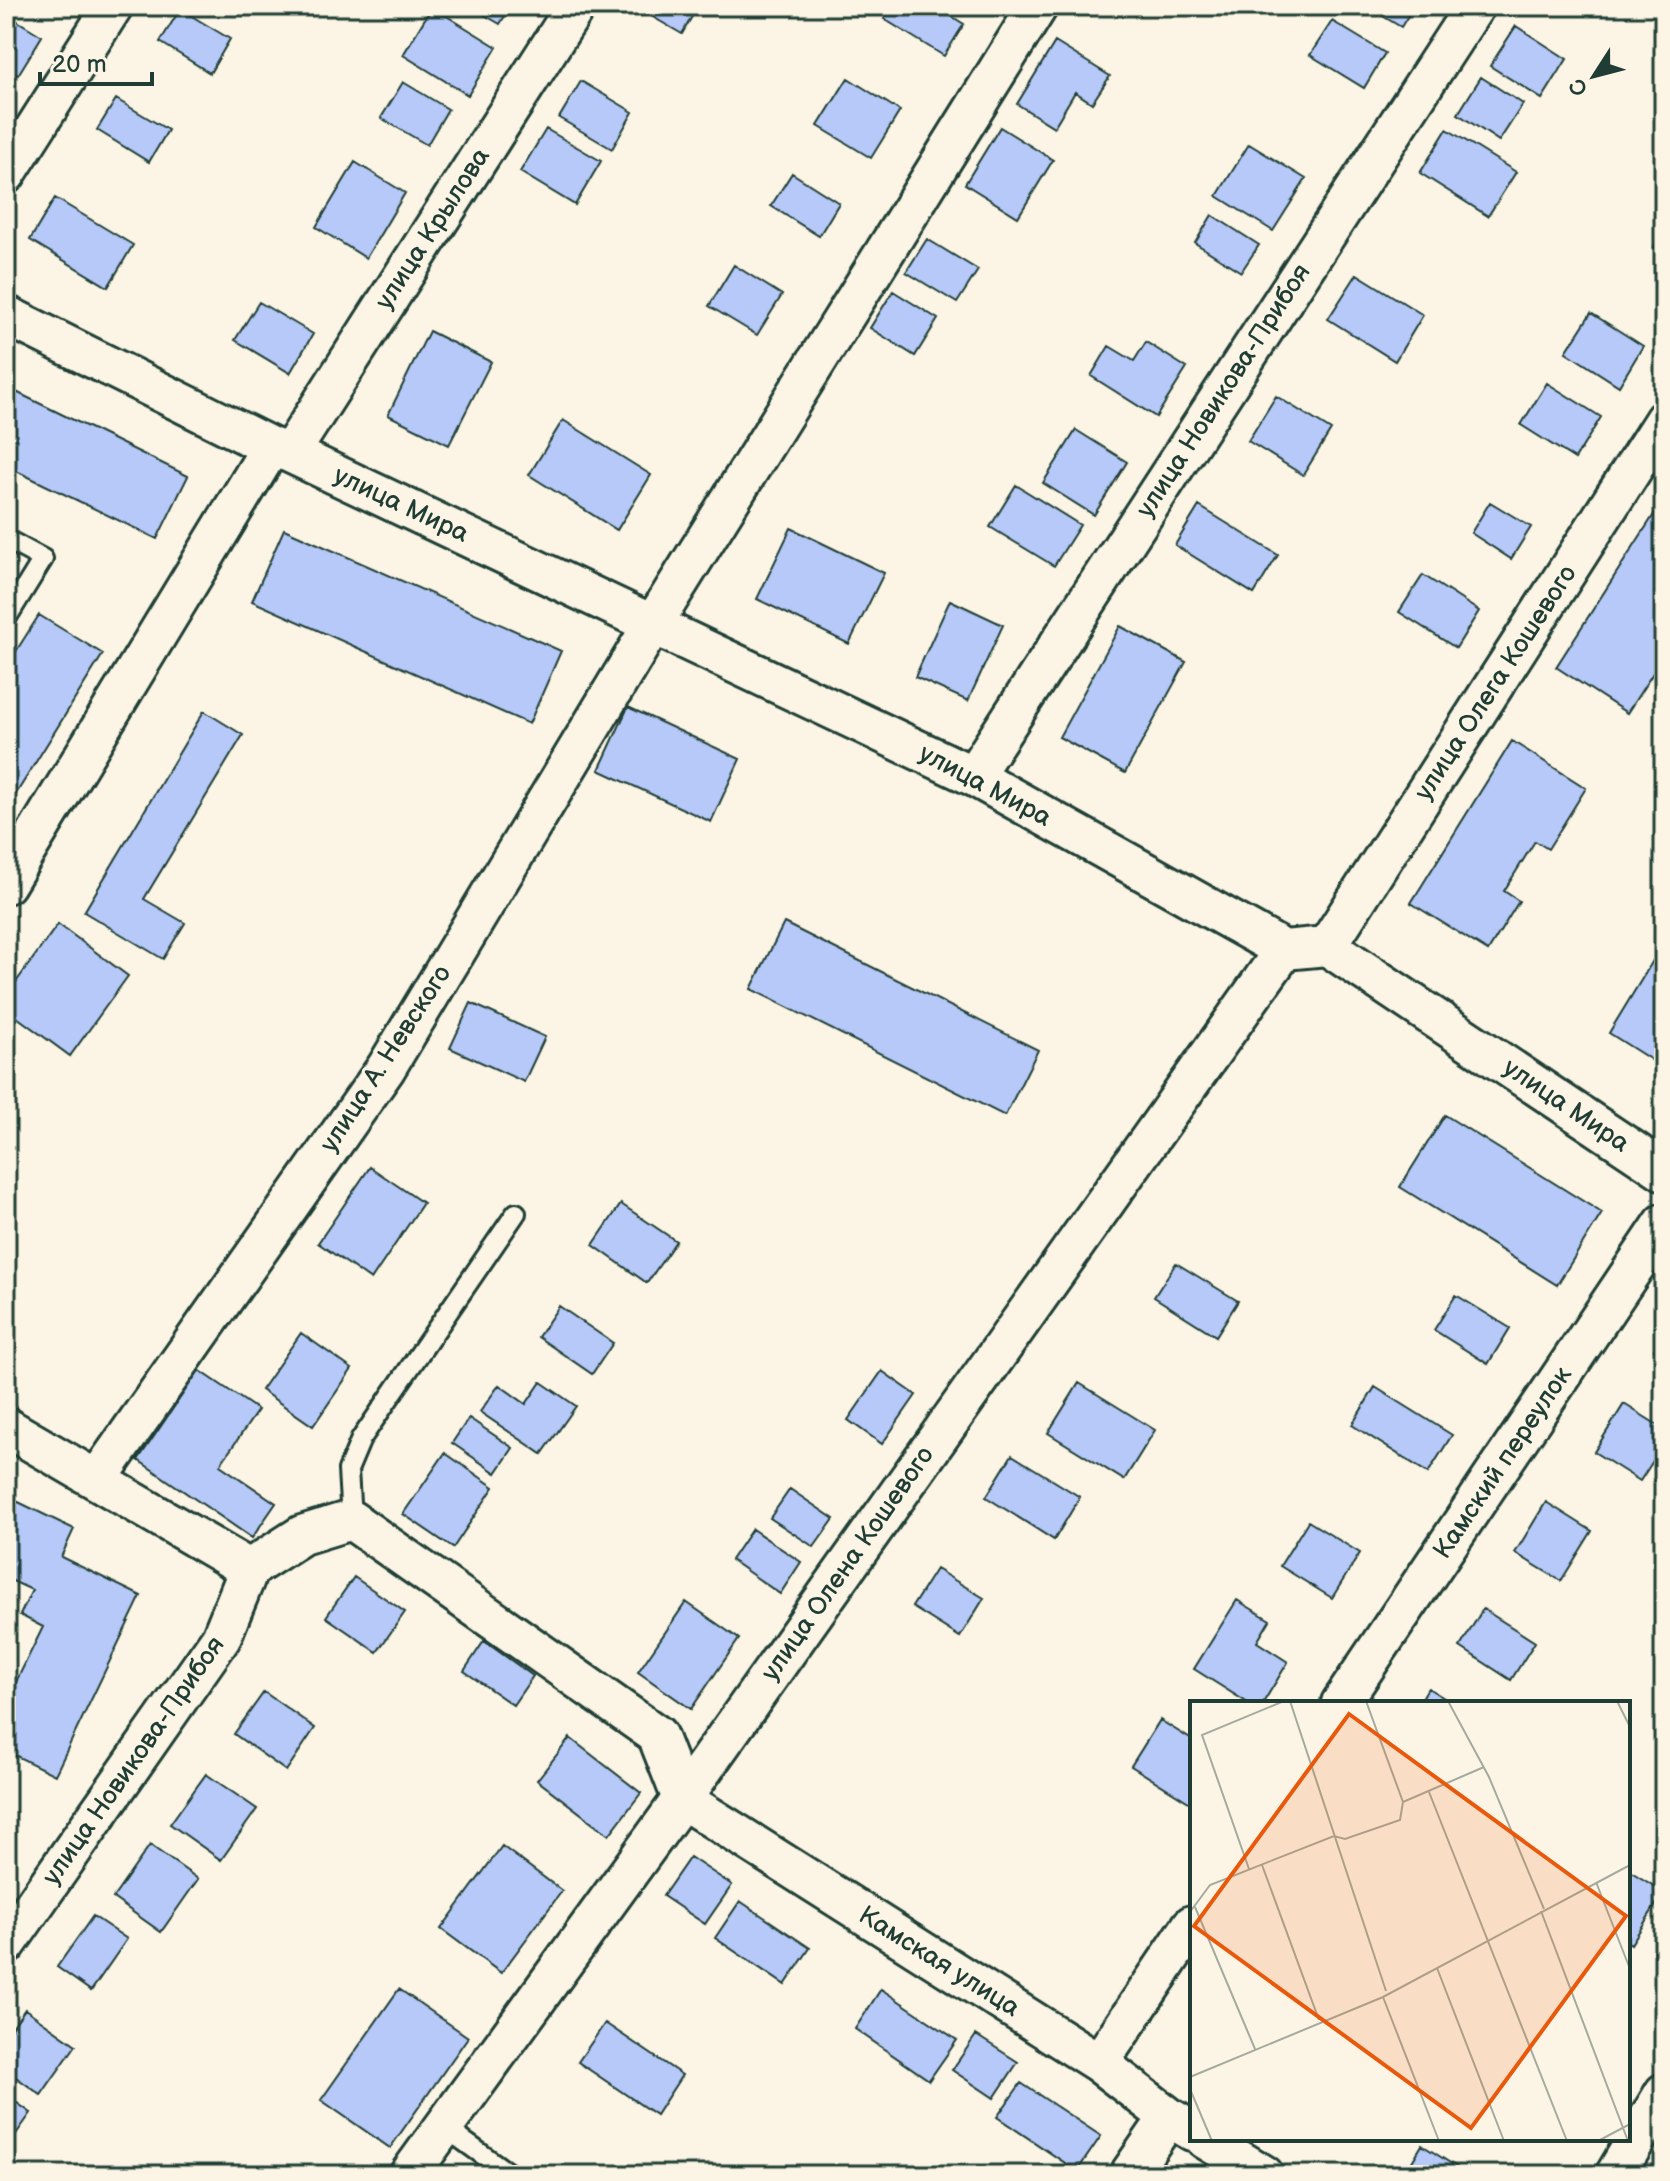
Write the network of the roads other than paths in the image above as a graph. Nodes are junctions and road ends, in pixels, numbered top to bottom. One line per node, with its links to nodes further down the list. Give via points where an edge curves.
1 (113, 6): 5 (street)
2 (576, 6): 8 (street, улица Крылова)
3 (1038, 6): 11 (street)
4 (1475, 6): 12 (street, улица Новикова-Прибоя)
5 (6, 174)
6 (6, 315): 8 (street, улица Мира)
7 (1664, 420): 14 (street, улица Олега Кошевого)
8 (280, 450): 11 (street, улица Мира); 13 (street)
9 (6, 539): 10 (lane, via 43,559)
10 (6, 619)
11 (653, 624): 12 (street, улица Мира); 20 (street, улица А. Невского, via 386,1068)
12 (973, 776): 15 (street, улица Мира)
13 (6, 884)
14 (1327, 946): 15 (street); 16 (street, улица Мира)
15 (1284, 950): 24 (street, улица Олена Кошевого)
16 (1664, 1171)
17 (516, 1213): 21 (lane, via 361,1439 348,1470)
18 (1664, 1223): 23 (street, Камский переулок)
19 (6, 1427): 20 (street)
20 (98, 1478): 22 (street)
21 (351, 1520): 22 (street, via 302,1535); 24 (street, via 657,1735)
22 (249, 1569): 26 (street, улица Новикова-Прибоя, via 221,1638)
23 (1342, 1701)
24 (682, 1799): 27 (street, Камская улица); 30 (street, улица Олена Кошевого)
25 (1190, 1928): 27 (street)
26 (6, 1945)
27 (1099, 2063): 29 (street, Камская улица)
28 (1664, 2093): 36 (street)
29 (1181, 2124): 34 (street)
30 (444, 2127): 32 (street, улица Олена Кошевого); 33 (lane)
31 (1208, 2141): 35 (street)
32 (409, 2175)
33 (511, 2175)
34 (1129, 2175)
35 (1264, 2175)
36 (1615, 2175)

